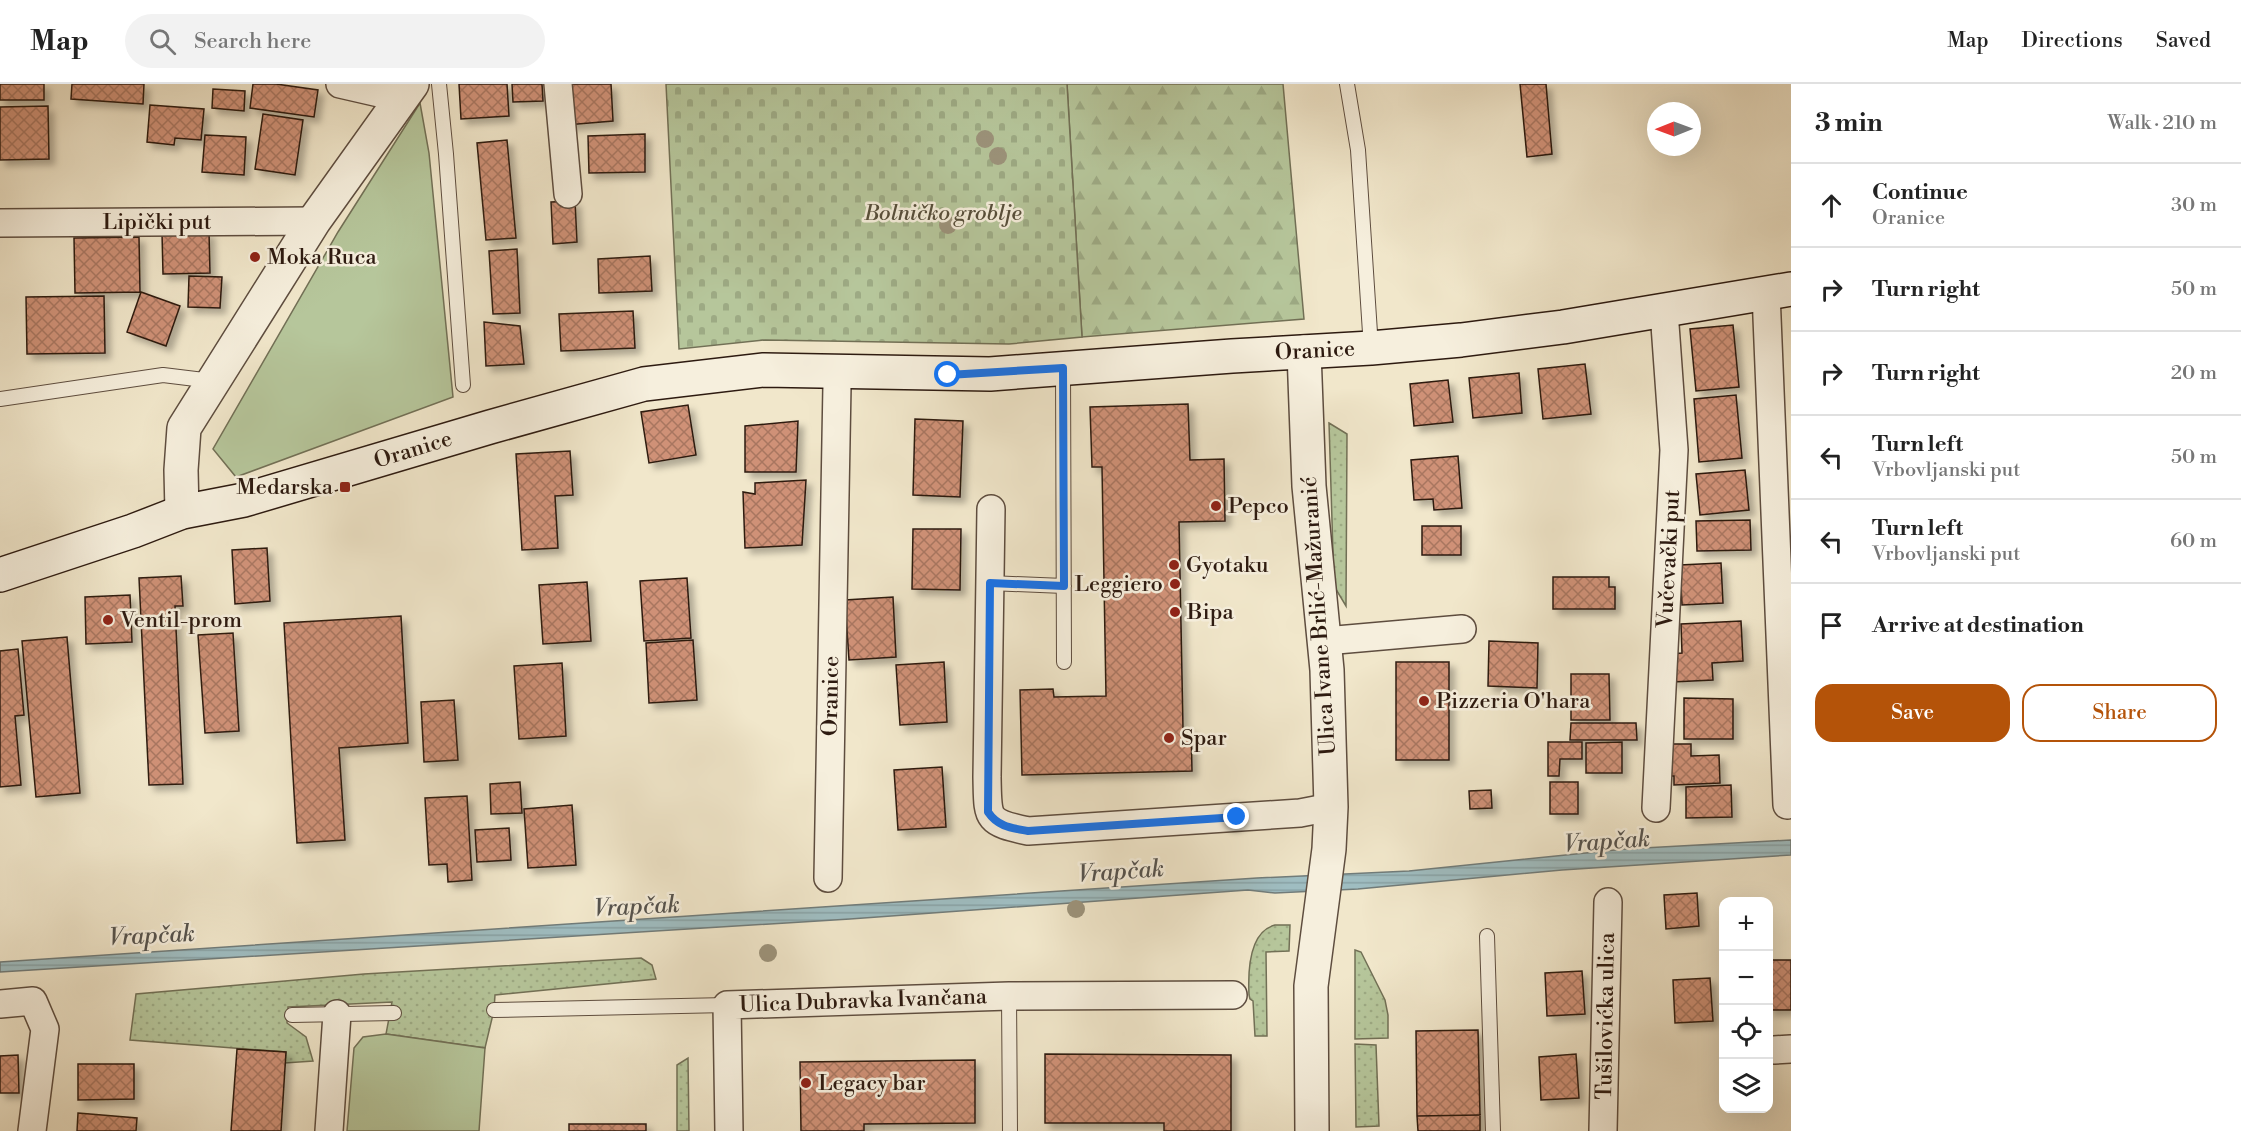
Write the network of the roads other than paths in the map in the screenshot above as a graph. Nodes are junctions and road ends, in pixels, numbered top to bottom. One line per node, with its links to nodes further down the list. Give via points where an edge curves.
1 (340, 84): 5 (street)
2 (439, 84): 16 (lane)
3 (558, 84): 6 (street)
4 (1347, 84): 11 (lane, via 1358,150)
5 (406, 91): 7 (main road)
6 (568, 194)
7 (314, 221): 8 (street, Lipički put); 15 (main road)
8 (0, 223)
9 (1779, 291): 10 (main road, Oranice); 26 (street)
10 (1664, 311): 11 (main road, Oranice, via 1461,340); 28 (street, Vučevački put, via 1674,450)
11 (1371, 348): 12 (main road, Oranice)
12 (1304, 352): 13 (main road, Oranice); 24 (main road, Ulica Ivane Brlić-Mažuranić, via 1309,486)
13 (1063, 368): 14 (main road, Oranice, via 948,375); 22 (lane)
14 (836, 370): 19 (main road, Oranice, via 764,370 644,384 244,500); 29 (street, Oranice)
15 (212, 381): 17 (lane, via 163,375); 19 (main road, via 184,428)
16 (463, 385)
17 (0, 399)
18 (991, 509): 21 (street)
19 (182, 512): 20 (main road, Oranice)
20 (0, 575)
21 (990, 583): 22 (lane); 27 (street, via 987,777 988,812 994,820 1028,831 1300,813)
22 (1064, 586): 25 (lane)
23 (1462, 629): 24 (street)
24 (1325, 641): 27 (main road, Ulica Ivane Brlić-Mažuranić)
25 (1064, 662)
26 (1787, 805)
27 (1330, 807): 44 (main road, Ulica Ivane Brlić-Mažuranić, via 1329,849 1311,986)
28 (1656, 808)
29 (828, 878)
30 (1608, 902): 46 (street, Tušilovićka ulica)
31 (1487, 936): 45 (lane)
32 (1233, 995): 33 (street, Ulica Dubravka Ivančana)
33 (1009, 996): 35 (street, Ulica Dubravka Ivančana); 43 (lane)
34 (0, 1004): 40 (street, via 33,1001 45,1029)
35 (727, 1005): 36 (lane, Ulica Dubravka Ivančana); 42 (street)
36 (494, 1010)
37 (394, 1013): 38 (lane)
38 (337, 1014): 39 (lane); 41 (street)
39 (292, 1015)
40 (32, 1131)
41 (329, 1131)
42 (729, 1131)
43 (1010, 1131)
44 (1312, 1131)
45 (1492, 1131)
46 (1603, 1131)

